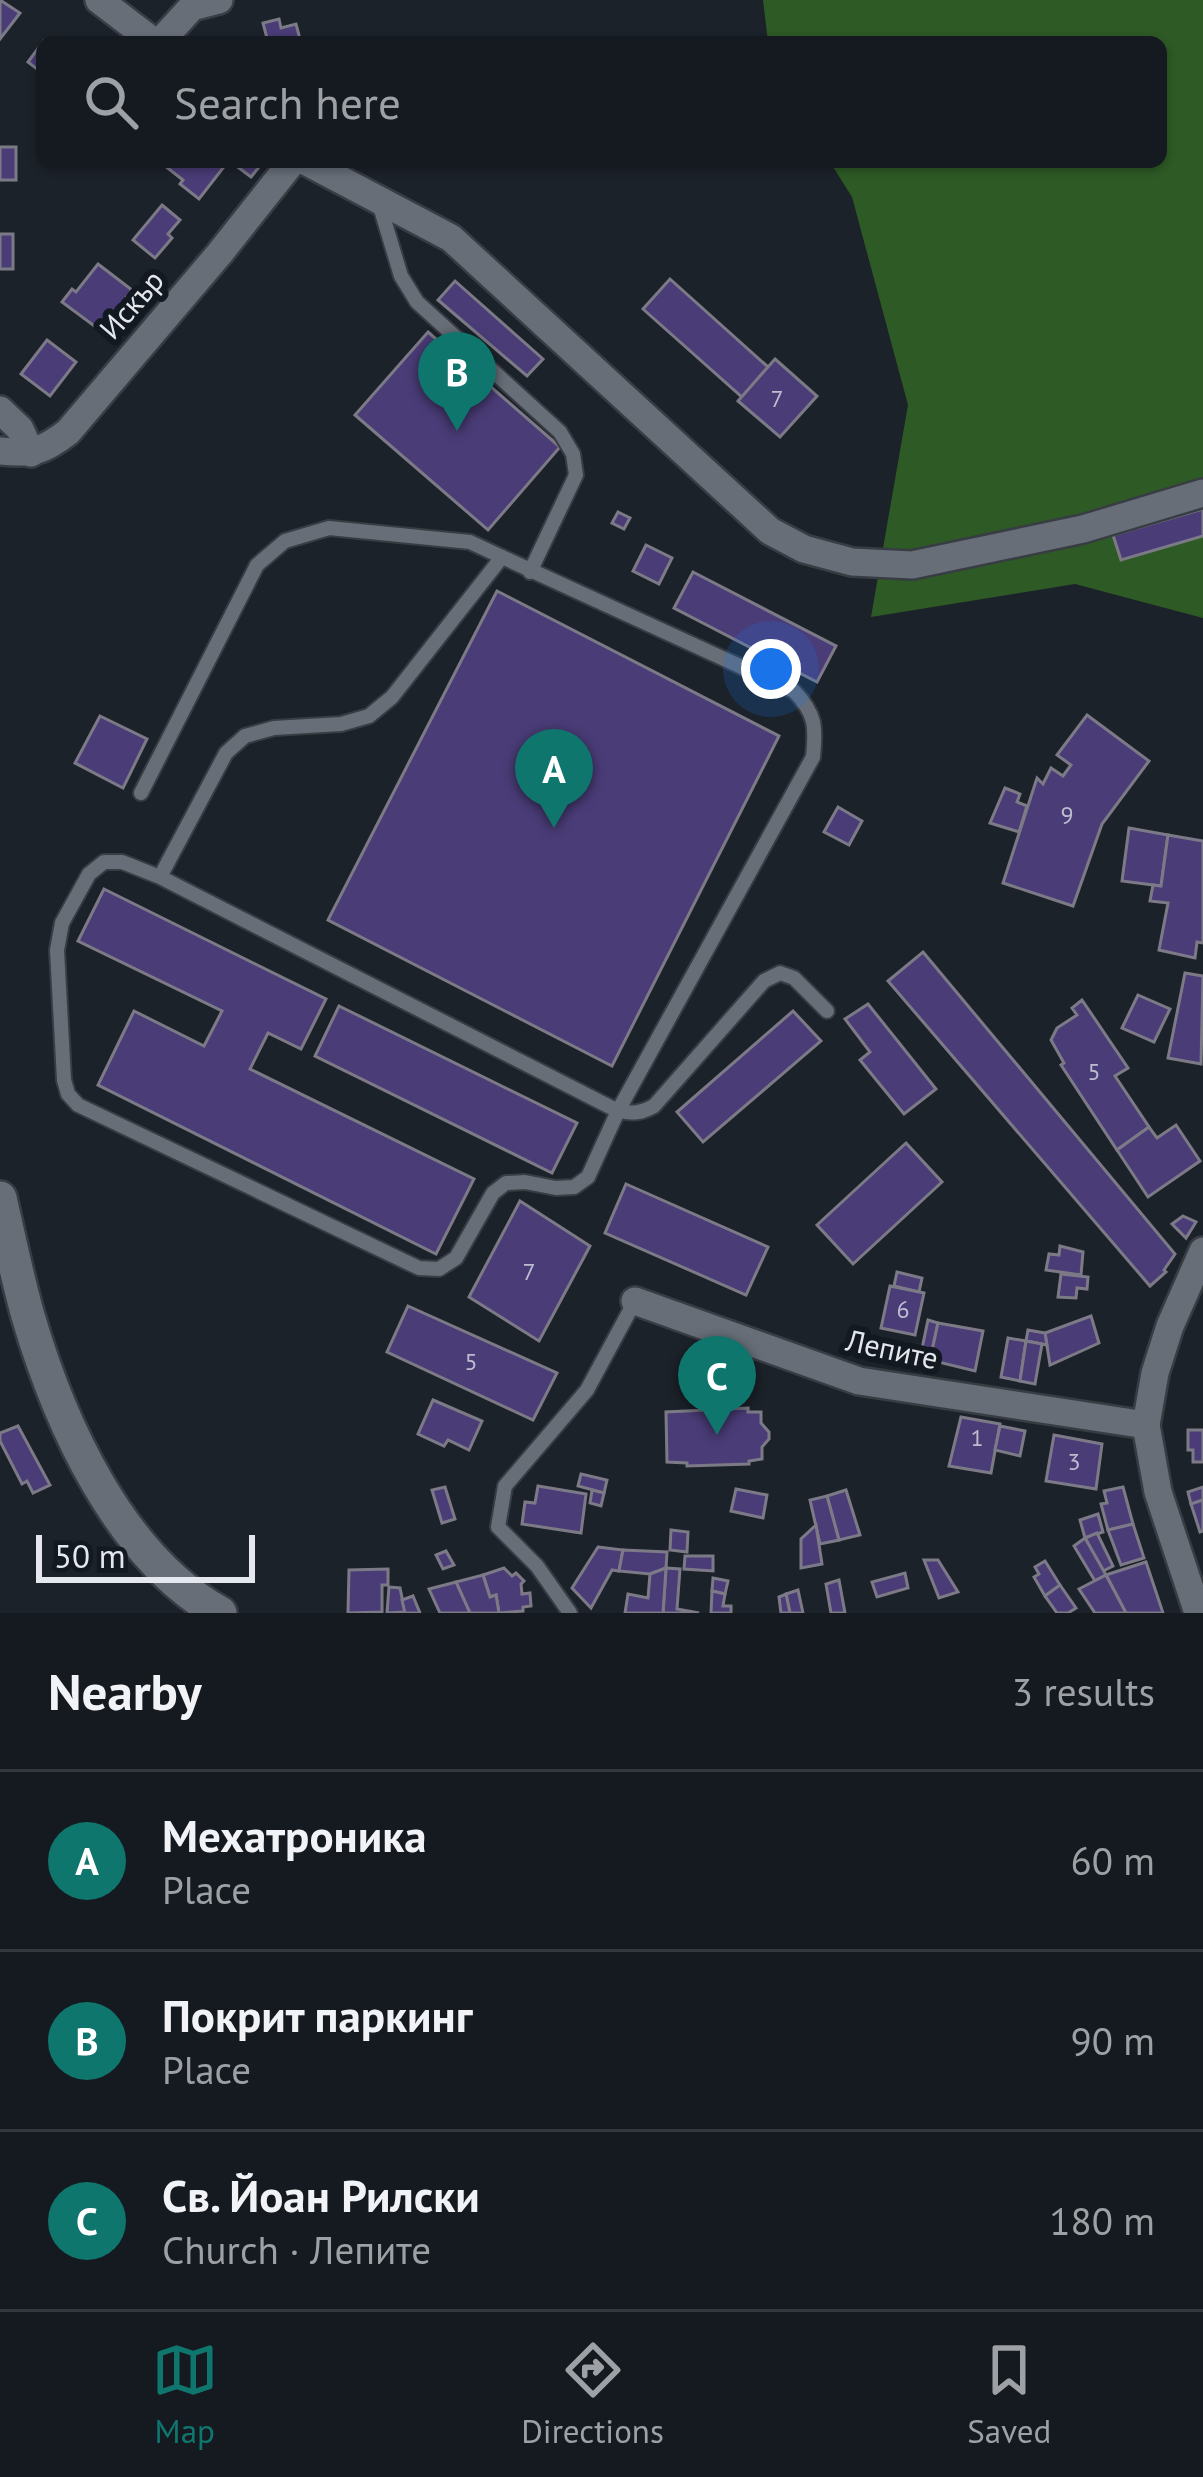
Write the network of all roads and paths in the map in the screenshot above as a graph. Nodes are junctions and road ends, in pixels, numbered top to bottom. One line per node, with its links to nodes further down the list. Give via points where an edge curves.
1 (99, 0): 3 (street)
2 (219, 0): 4 (street, via 192,7)
3 (149, 36)
4 (163, 36)
5 (287, 168): 10 (street, Искър, via 68,432)
6 (319, 168): 7 (street)
7 (378, 199): 11 (street, via 452,238 770,531 804,549 912,565 1083,529); 13 (lane, via 417,302 560,432 573,454 576,475)
8 (0, 410): 10 (street)
9 (0, 452): 10 (street)
10 (31, 453)
11 (1203, 493)
12 (502, 557): 13 (lane); 14 (lane, via 470,542 329,529 285,541 257,565); 15 (lane, via 370,716 274,728 245,736 226,753)
13 (530, 572): 17 (lane, via 794,691 810,708 815,733 813,757)
14 (141, 793)
15 (160, 877): 17 (lane); 17 (lane, via 104,862 62,923 56,950 64,1080 78,1105 419,1268 439,1269 456,1258 506,1183 574,1187 588,1177)
16 (827, 1011): 17 (lane, via 794,978 764,980 654,1106)
17 (618, 1111)
18 (0, 1198): 22 (street, via 28,1316 69,1431 116,1512 166,1575)
19 (1203, 1251): 21 (street, via 1170,1326)
20 (635, 1301): 21 (street, Лепите, via 859,1381); 23 (lane, via 587,1390 505,1486 498,1527)
21 (1146, 1425): 24 (street, via 1158,1492)
22 (220, 1613)
23 (570, 1613)
24 (1198, 1613)

